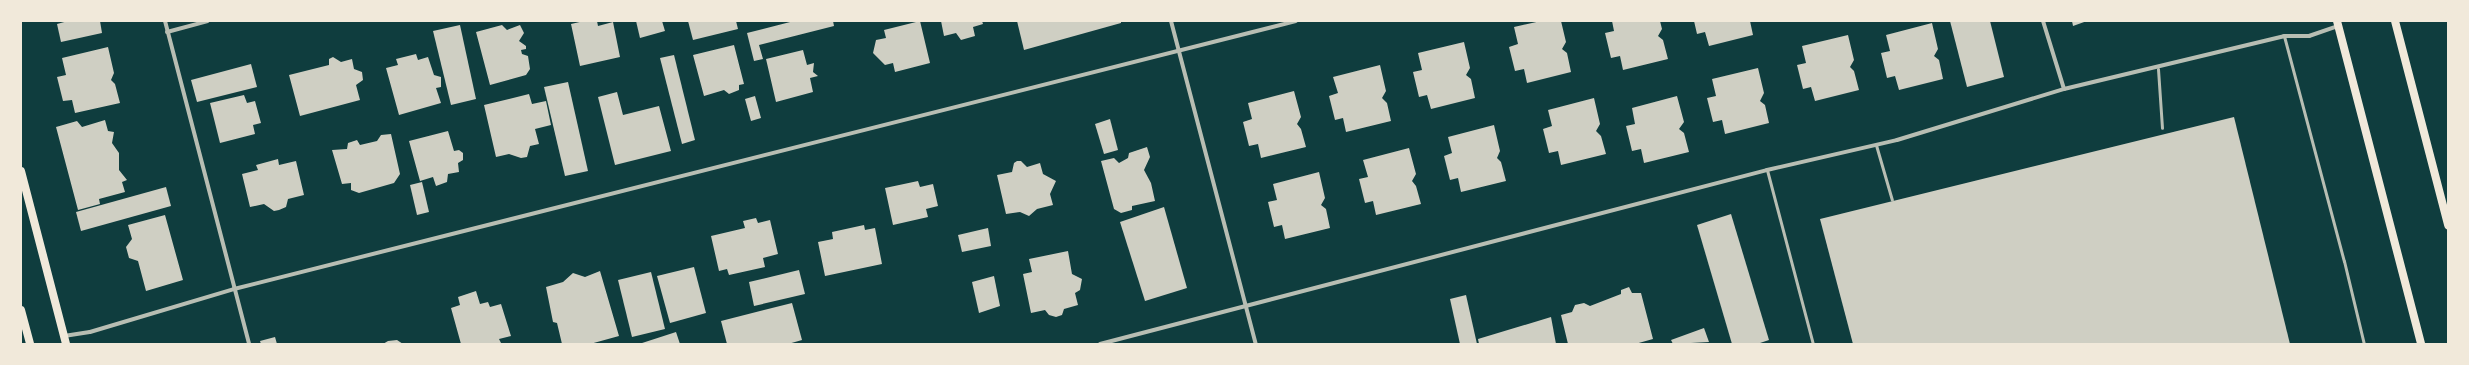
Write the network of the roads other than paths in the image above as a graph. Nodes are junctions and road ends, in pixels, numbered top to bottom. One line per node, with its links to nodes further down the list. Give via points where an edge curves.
1 (165, 21): 8 (street)
2 (208, 21): 8 (street)
3 (1171, 21): 10 (street)
4 (1296, 21): 10 (street)
5 (2043, 21): 12 (street)
6 (2395, 21): 18 (main road)
7 (2338, 24): 9 (street, via 2309,36); 29 (main road)
8 (167, 32): 19 (street)
9 (2284, 36): 11 (street); 28 (lane)
10 (1178, 49): 19 (street); 20 (street)
11 (2158, 69): 12 (street); 13 (lane)
12 (2064, 89): 14 (street)
13 (2162, 128)
14 (1876, 145): 15 (street); 17 (lane)
15 (1767, 170): 20 (street); 27 (lane)
16 (21, 171): 22 (main road)
17 (1892, 200)
18 (2448, 225)
19 (234, 289): 22 (street); 24 (street)
20 (1246, 306): 25 (street); 26 (street)
21 (21, 310): 23 (main road)
22 (65, 340)
23 (30, 344)
24 (248, 344)
25 (1100, 344)
26 (1256, 344)
27 (1813, 344)
28 (2364, 344)
29 (2421, 344)

